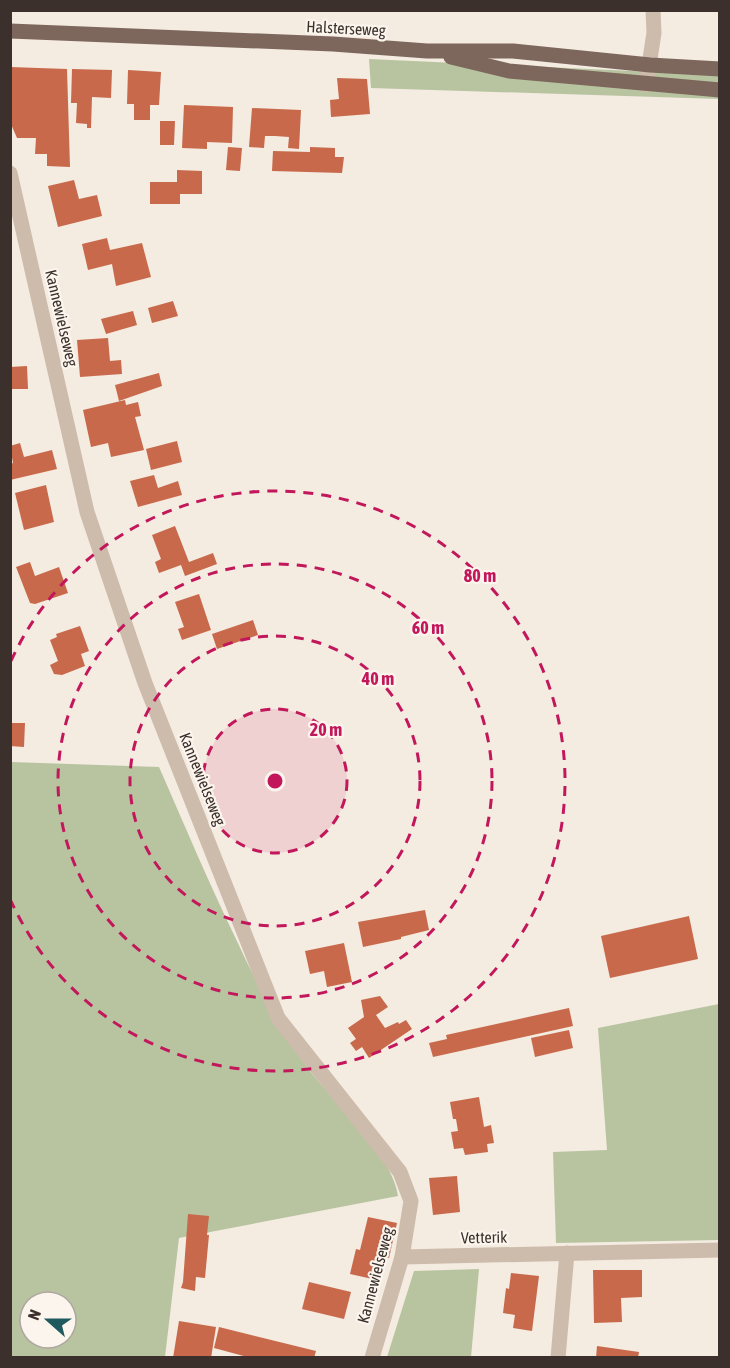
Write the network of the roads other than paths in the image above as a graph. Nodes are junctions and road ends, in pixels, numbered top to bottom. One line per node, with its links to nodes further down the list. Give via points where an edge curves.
1 (653, 10): 4 (street)
2 (10, 32): 3 (main road, Halsterseweg)
3 (427, 51): 4 (main road, Halsterseweg, via 513,51); 6 (main road, Halsterseweg, via 508,71)
4 (650, 65): 5 (main road, Halsterseweg); 6 (street)
5 (720, 69)
6 (646, 85): 7 (main road, Halsterseweg)
7 (720, 90)
8 (10, 173): 11 (street, Kannewielseweg, via 87,512 145,683 278,1018 400,1172 411,1201)
9 (720, 1250): 10 (street, Vetterik)
10 (567, 1253): 11 (street, Vetterik); 13 (street)
11 (402, 1257): 12 (street, Kannewielseweg)
12 (372, 1358)
13 (558, 1358)

